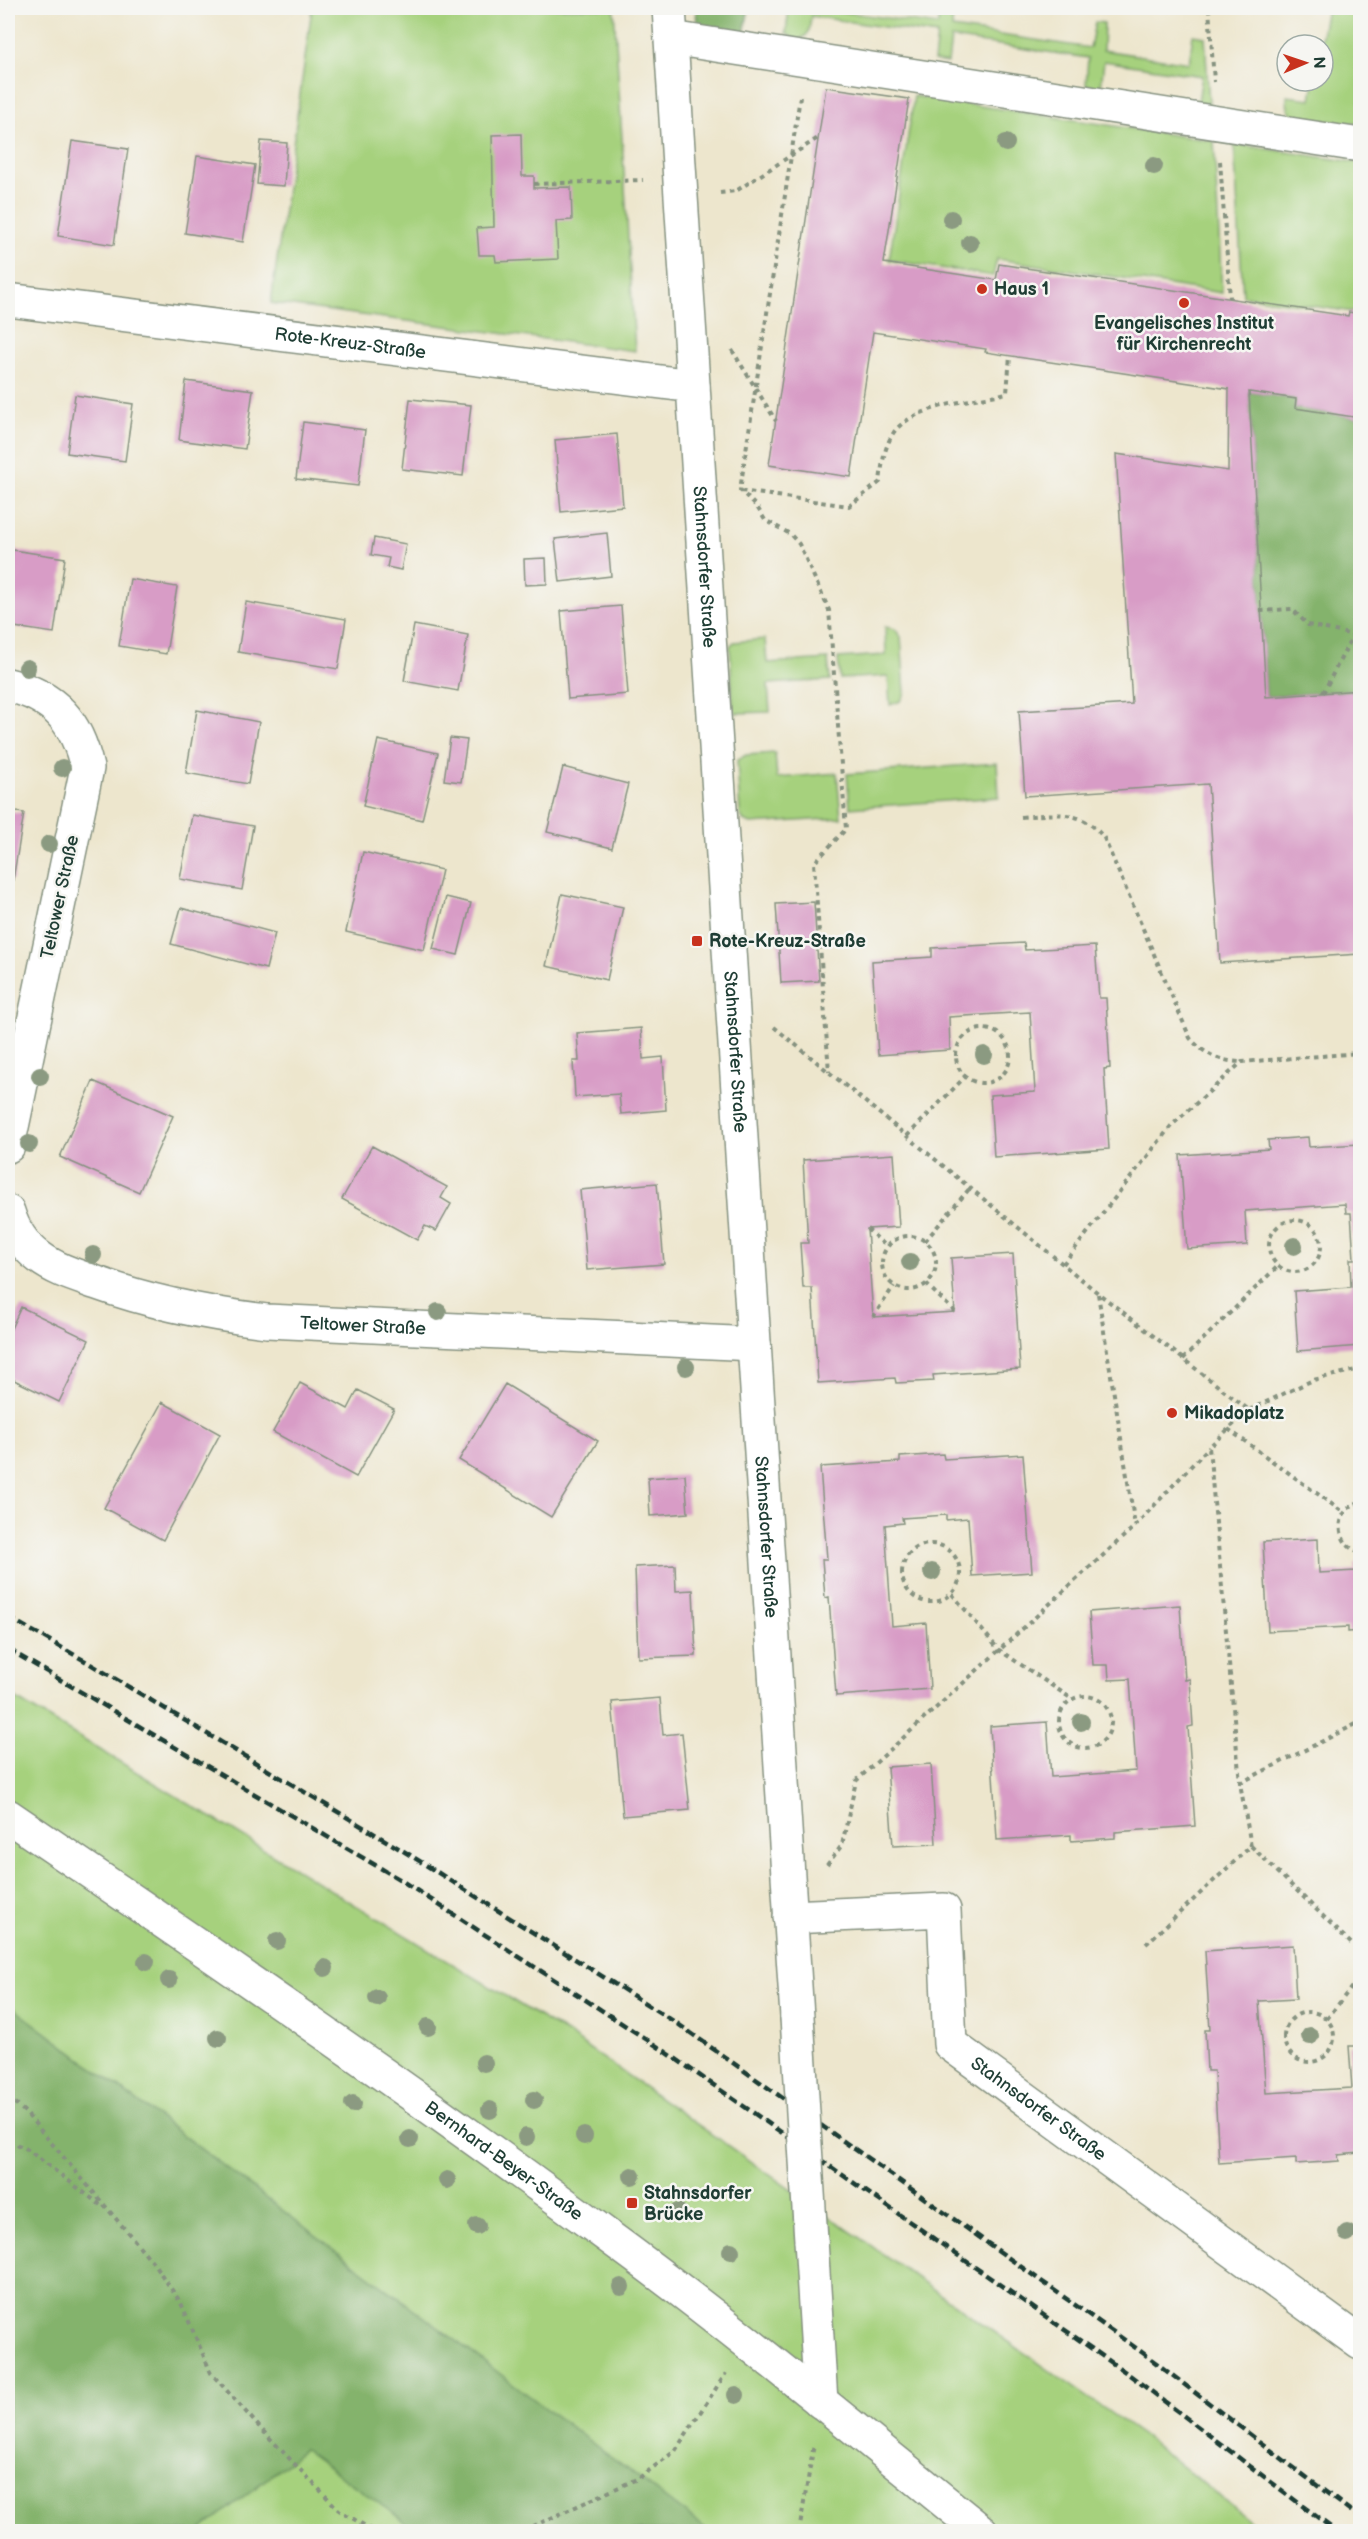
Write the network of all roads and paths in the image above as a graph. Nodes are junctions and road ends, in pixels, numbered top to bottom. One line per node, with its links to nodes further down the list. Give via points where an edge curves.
1 (1209, 8): 4 (path)
2 (670, 23): 3 (street); 14 (street, Stahnsdorfer Straße)
3 (806, 60): 4 (street); 17 (path)
4 (1217, 123): 6 (street); 10 (path)
5 (818, 138): 9 (path)
6 (1360, 145)
7 (624, 181): 8 (path)
8 (534, 184)
9 (736, 190)
10 (1230, 298)
11 (8, 300): 14 (street, Rote-Kreuz-Straße)
12 (728, 344): 15 (path)
13 (1010, 356): 17 (path, via 1007,393 917,413 895,432 883,458 880,482 849,506)
14 (693, 386): 16 (street, Stahnsdorfer Straße)
15 (776, 421)
16 (699, 483): 17 (path); 24 (street, Stahnsdorfer Straße)
17 (740, 490): 27 (path, via 765,520 799,544 829,610 846,829 814,863)
18 (1260, 611): 19 (path, via 1292,609 1308,625)
19 (1353, 635): 20 (path); 22 (path)
20 (1360, 637)
21 (8, 686): 30 (street, Teltower Straße, via 35,694 61,712 74,729 87,768)
22 (1323, 693)
23 (1021, 817): 26 (path, via 1055,814 1080,817 1094,825 1104,838 1190,1038 1211,1056)
24 (733, 1022): 27 (path, via 767,1021); 43 (street, Stahnsdorfer Straße)
25 (1360, 1053): 26 (path)
26 (1242, 1062): 36 (path, via 1171,1126)
27 (830, 1072): 29 (path)
28 (965, 1077): 28 (path, via 990,1083 1005,1073 1009,1047 998,1034 980,1029 964,1036 956,1061); 29 (path)
29 (907, 1136): 31 (path)
30 (8, 1146)
31 (970, 1188): 34 (path); 36 (path)
32 (8, 1212): 43 (street, Teltower Straße, via 23,1241 53,1267 123,1293 218,1315 267,1321)
33 (867, 1229): 35 (path)
34 (925, 1241): 35 (path, via 900,1237); 38 (path, via 936,1257 933,1277)
35 (886, 1247): 39 (path, via 881,1264)
36 (1063, 1264): 40 (path)
37 (1278, 1266): 37 (path, via 1295,1273 1312,1267 1321,1242 1312,1227 1305,1222 1289,1221 1275,1229 1268,1244); 44 (path)
38 (926, 1284): 39 (path, via 911,1291); 41 (path)
39 (894, 1286): 42 (path)
40 (1098, 1293): 44 (path); 51 (path)
41 (955, 1311)
42 (873, 1317)
43 (754, 1344): 60 (street, Stahnsdorfer Straße)
44 (1183, 1359): 46 (path)
45 (1360, 1370): 46 (path, via 1313,1380)
46 (1249, 1410): 47 (path)
47 (1228, 1429): 48 (path); 50 (path)
48 (1209, 1447): 51 (path); 57 (path)
49 (1360, 1502): 50 (path)
50 (1344, 1513): 52 (path, via 1340,1521 1342,1537)
51 (1135, 1526): 54 (path)
52 (1360, 1553)
53 (952, 1594): 53 (path, via 960,1576 956,1557 950,1550 932,1544 913,1549 902,1565 903,1585 909,1593 925,1602 944,1600); 54 (path)
54 (999, 1650): 55 (path); 60 (path, via 856,1781 842,1845)
55 (1072, 1699): 55 (path, via 1065,1704 1059,1720 1064,1736 1085,1748 1101,1742 1110,1728 1108,1711 1089,1696)
56 (1360, 1722): 57 (path)
57 (1240, 1783): 59 (path)
58 (8, 1816): 68 (street, Bernhard-Beyer-Straße, via 468,2135 606,2234)
59 (1251, 1846): 61 (path); 62 (path)
60 (790, 1917): 69 (street, Stahnsdorfer Straße, via 944,1910 950,2044); 70 (street, Stahnsdorfer Straße, bridge)
61 (1146, 1944)
62 (1360, 1952)
63 (1360, 1976): 64 (path)
64 (1327, 2019): 64 (path, via 1334,2034 1326,2056 1310,2062 1288,2052 1284,2036 1290,2020 1312,2012)
65 (8, 2097): 67 (path)
66 (8, 2142): 67 (path, via 24,2147)
67 (110, 2213): 71 (path, via 152,2261 181,2303 211,2373 339,2510)
68 (746, 2342): 70 (street, Bernhard-Beyer-Straße); 72 (path, via 675,2451 639,2478)
69 (1360, 2343)
70 (821, 2402): 73 (path); 74 (street, Bernhard-Beyer-Straße)
71 (375, 2532)
72 (516, 2532)
73 (800, 2532)
74 (982, 2532)

